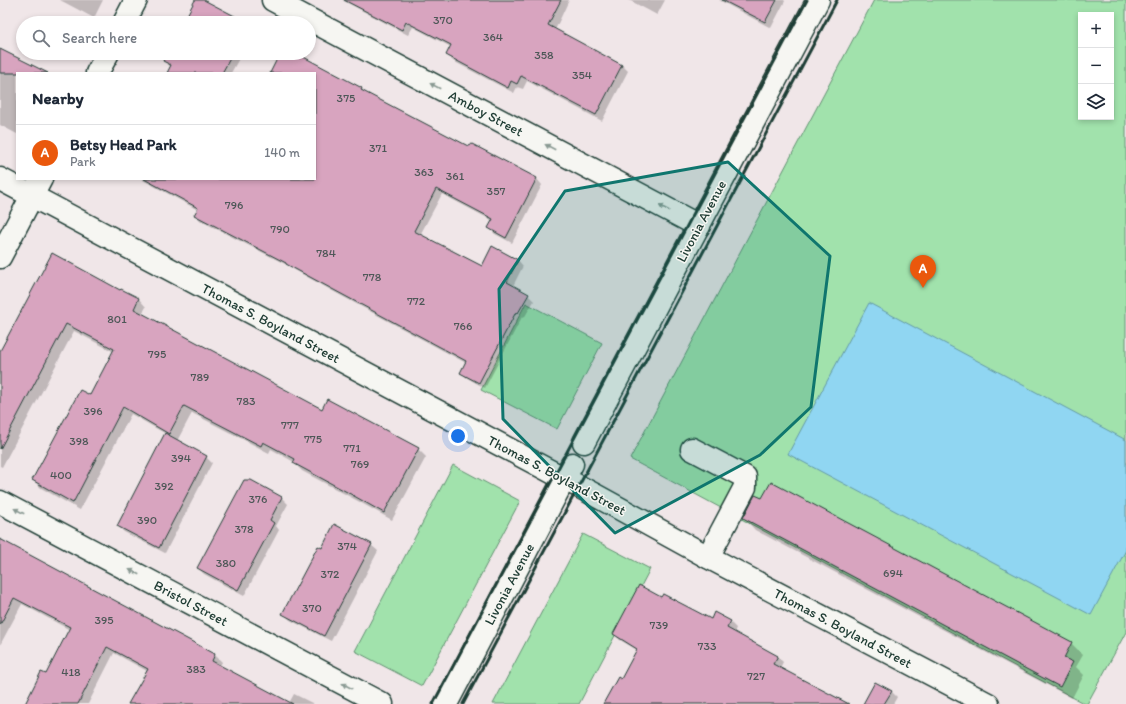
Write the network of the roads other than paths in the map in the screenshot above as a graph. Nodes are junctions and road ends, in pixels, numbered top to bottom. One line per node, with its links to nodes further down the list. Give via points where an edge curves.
1 (136, 0): 4 (street)
2 (273, 0): 5 (street, Amboy Street, one-way to 2)
3 (818, 0): 11 (street, Livonia Avenue)
4 (128, 16)
5 (303, 16)
6 (316, 23): 11 (street, Amboy Street, one-way to 6)
7 (104, 60): 8 (street)
8 (98, 72)
9 (0, 179): 10 (street, Thomas S. Boyland Street)
10 (37, 187): 12 (street); 15 (street, Thomas S. Boyland Street)
11 (699, 226): 13 (street, Livonia Avenue)
12 (0, 257)
13 (584, 442)
14 (692, 449): 17 (street, via 745,477 745,487)
15 (568, 471): 17 (street, Thomas S. Boyland Street); 19 (street, Livonia Avenue)
16 (0, 502): 18 (street, Bristol Street, one-way to 16)
17 (708, 557): 20 (street, Thomas S. Boyland Street)
18 (382, 704)
19 (446, 704)
20 (988, 704)

